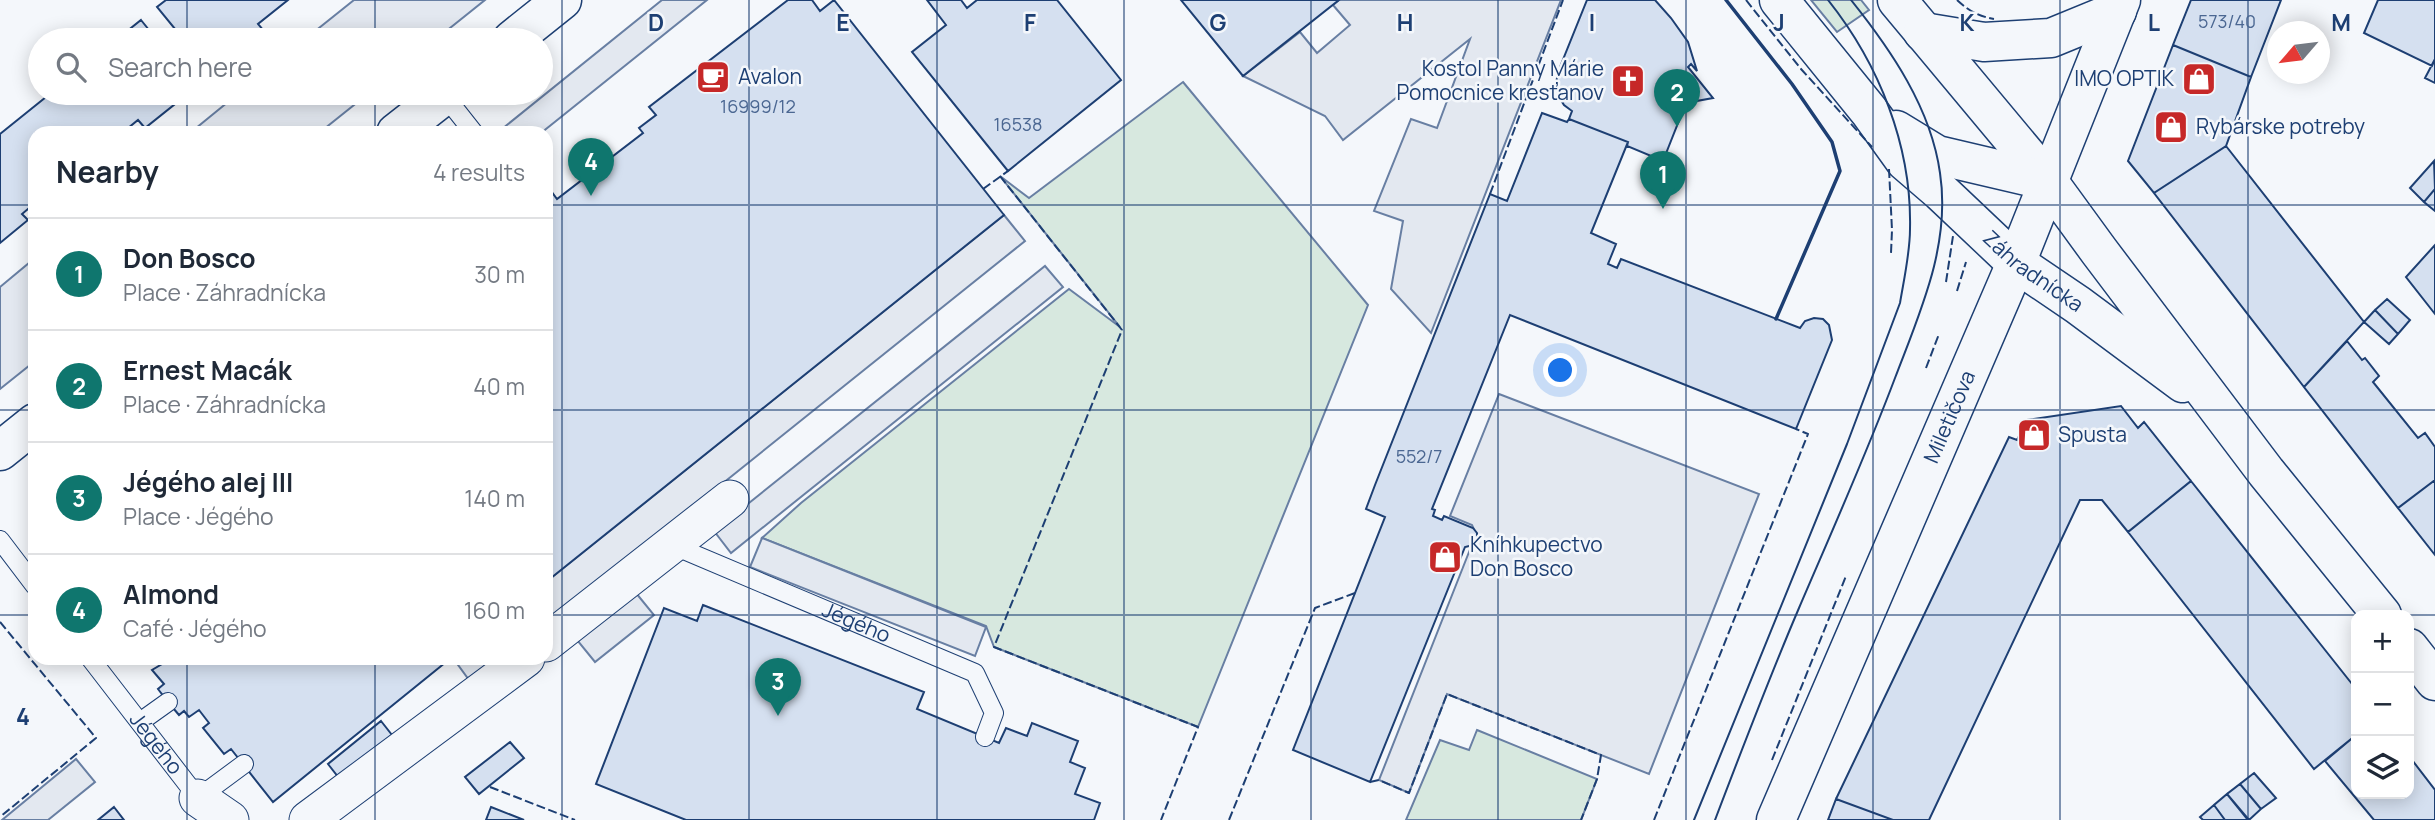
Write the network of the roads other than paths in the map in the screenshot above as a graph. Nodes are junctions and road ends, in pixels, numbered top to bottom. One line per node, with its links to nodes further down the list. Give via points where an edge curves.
1 (562, 0): 5 (street)
2 (1779, 0): 9 (street, Záhradnícka)
3 (1897, 0): 6 (street, Záhradnícka)
4 (2119, 5): 6 (street, Miletičova, via 2051,38 1984,43); 12 (street, Miletičova)
5 (527, 28)
6 (1923, 32): 12 (street, Záhradnícka)
7 (431, 105): 10 (street)
8 (453, 105): 11 (lane)
9 (1869, 111): 12 (street, Záhradnícka, via 1937,155); 13 (street, Záhradnícka, via 1905,162)
10 (405, 126)
11 (469, 126)
12 (2048, 180): 13 (street, Miletičova); 14 (street, Záhradnícka)
13 (2015, 263): 14 (street, Záhradnícka); 34 (street, Miletičova)
14 (2218, 410): 21 (street, Záhradnícka)
15 (28, 429): 16 (street)
16 (0, 451)
17 (730, 499): 19 (street)
18 (0, 540): 20 (lane)
19 (672, 545): 22 (street); 29 (lane, Jégého, via 975,673 994,713)
20 (28, 577)
21 (2378, 610)
22 (553, 638)
23 (2414, 654): 26 (street)
24 (95, 665): 28 (lane, Jégého)
25 (517, 665): 33 (street)
26 (2435, 681)
27 (168, 702): 28 (lane)
28 (140, 722): 31 (lane, Jégého)
29 (985, 737)
30 (244, 764): 31 (lane)
31 (198, 798): 32 (street, Jégého)
32 (230, 820)
33 (308, 820)
34 (1776, 820)

